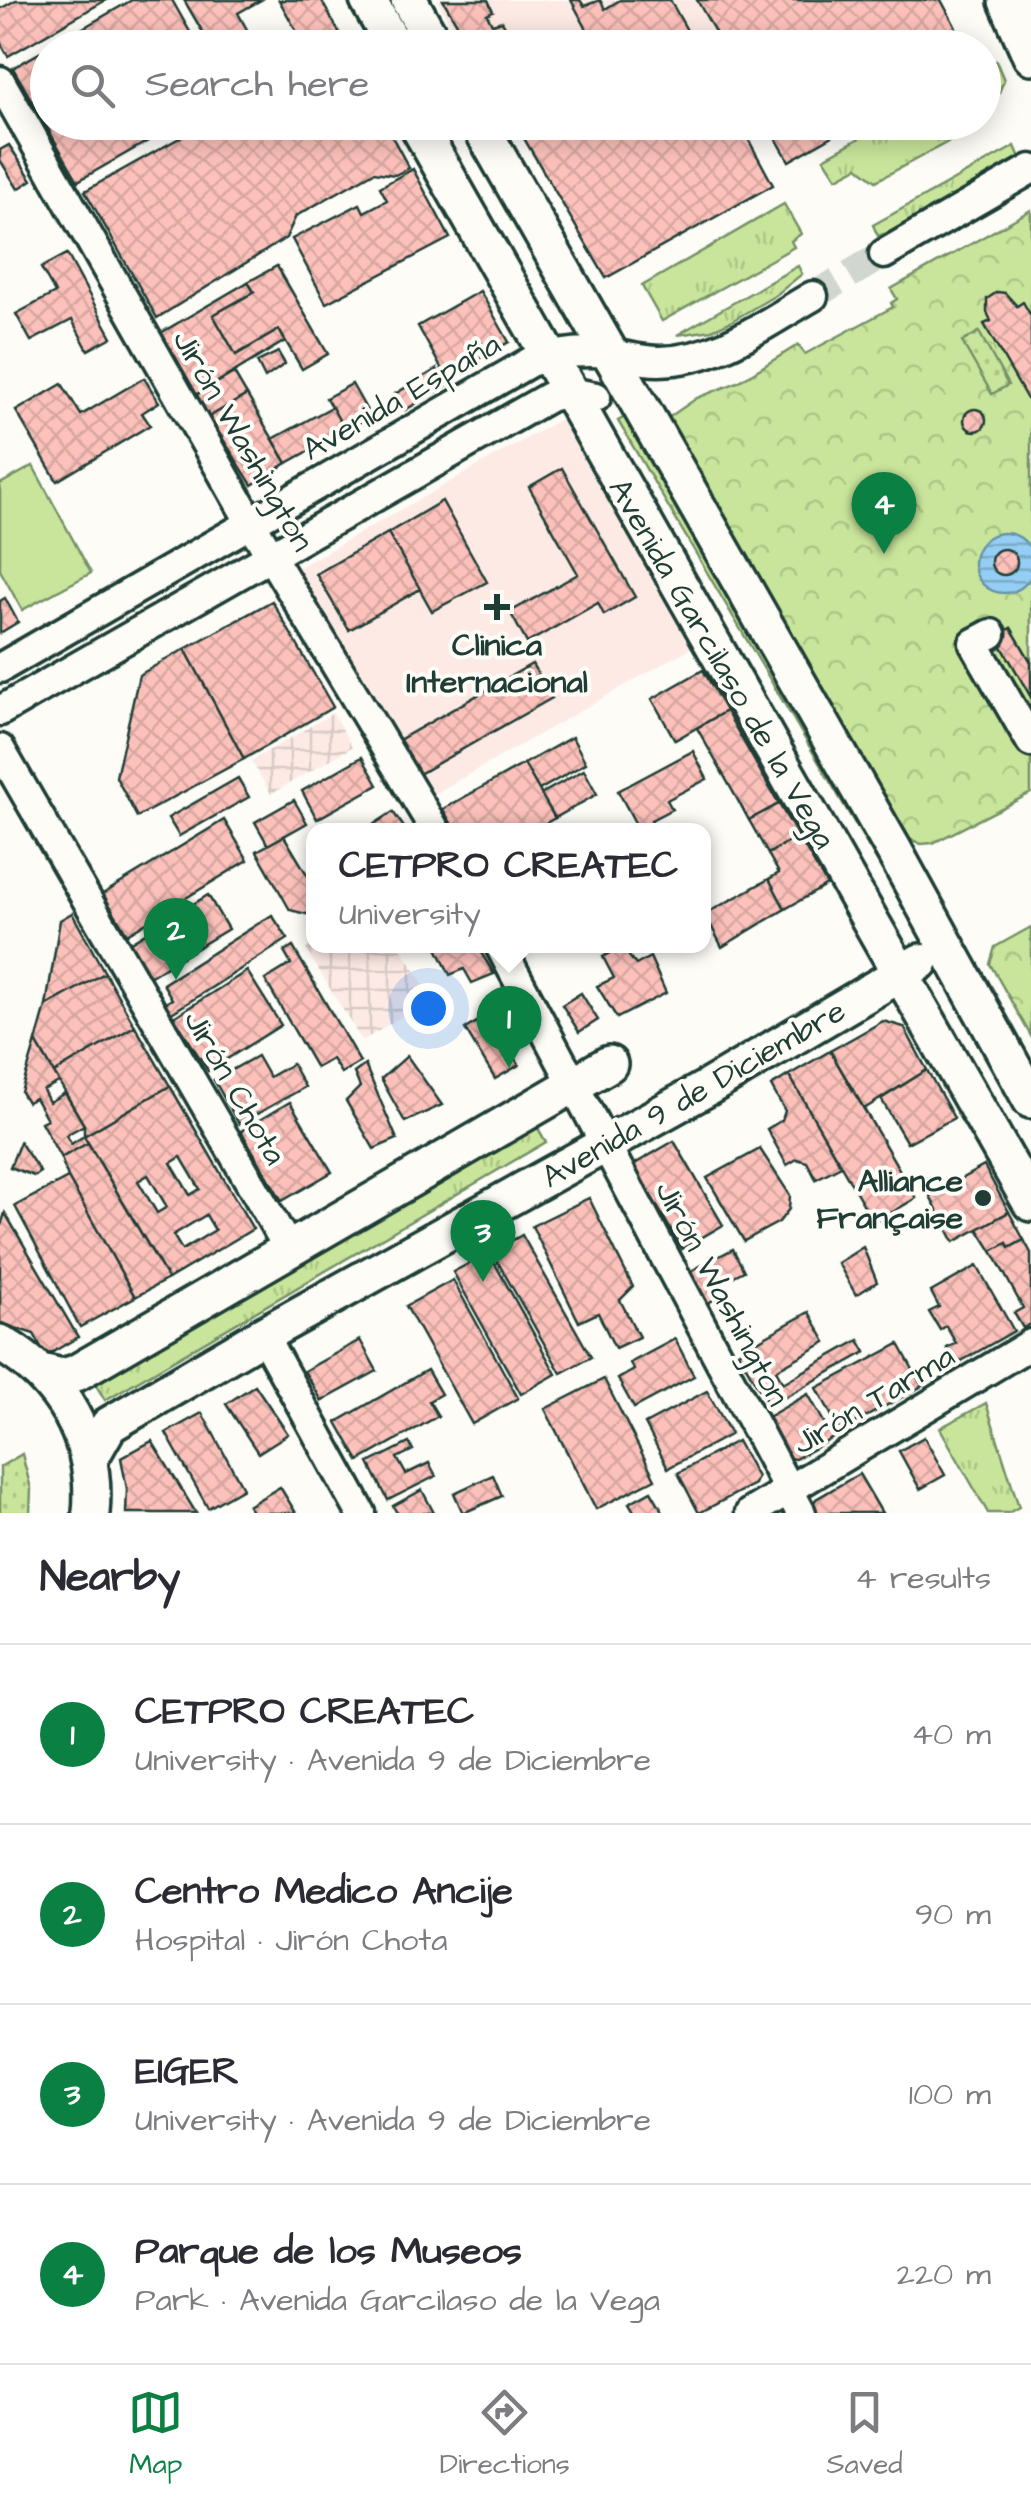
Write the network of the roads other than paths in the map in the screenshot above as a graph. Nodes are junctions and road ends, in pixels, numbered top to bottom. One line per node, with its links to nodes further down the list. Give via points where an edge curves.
1 (347, 0): 6 (main road)
2 (368, 0): 7 (main road)
3 (409, 0): 8 (main road)
4 (1009, 0): 5 (highway); 9 (main road)
5 (1031, 24)
6 (364, 30)
7 (385, 30)
8 (426, 30)
9 (1031, 56)
10 (0, 81): 11 (street, Jirón Washington)
11 (30, 134)
12 (34, 140): 20 (street, Jirón Washington)
13 (428, 140): 19 (main road, Avenida Garcilaso de la Vega)
14 (448, 140): 19 (main road, Avenida Garcilaso de la Vega)
15 (485, 140): 19 (main road, Avenida Garcilaso de la Vega)
16 (1031, 169): 17 (street)
17 (884, 254)
18 (814, 296): 19 (street, via 740,340 699,355)
19 (579, 376): 20 (street, Avenida España); 20 (street, Avenida España, via 517,369); 28 (main road, Avenida Garcilaso de la Vega); 28 (main road, Avenida Garcilaso de la Vega, via 893,849)
20 (261, 539): 22 (street, Avenida España); 23 (street, Avenida España); 26 (street, Jirón Washington)
21 (990, 634): 24 (street, via 974,643)
22 (0, 668)
23 (0, 711)
24 (1031, 742)
25 (0, 749): 35 (street, Jirón Chota)
26 (430, 823)
27 (504, 953): 30 (street, Jirón Washington)
28 (921, 960): 31 (main road, Avenida Garcilaso de la Vega); 32 (main road, Avenida 9 de Diciembre); 33 (main road, Avenida Garcilaso de la Vega); 34 (main road, Avenida Garcilaso de la Vega)
29 (609, 1064): 30 (main road, Avenida 9 de Diciembre)
30 (575, 1084): 32 (street, Jirón Washington); 35 (main road, Avenida 9 de Diciembre)
31 (1031, 1100)
32 (605, 1144): 36 (main road, Avenida 9 de Diciembre); 41 (street, Jirón Washington)
33 (1031, 1161)
34 (1031, 1203)
35 (290, 1251): 39 (main road, Avenida 9 de Diciembre, via 76,1373)
36 (263, 1335): 40 (main road, Avenida 9 de Diciembre, via 109,1425); 43 (street)
37 (0, 1343): 39 (main road)
38 (1031, 1344): 41 (street, Jirón Tarma)
39 (41, 1372): 40 (main road, via 72,1412)
40 (89, 1460): 42 (main road)
41 (795, 1502): 44 (street, Jirón Tarma)
42 (92, 1513)
43 (362, 1513)
44 (750, 1513)

